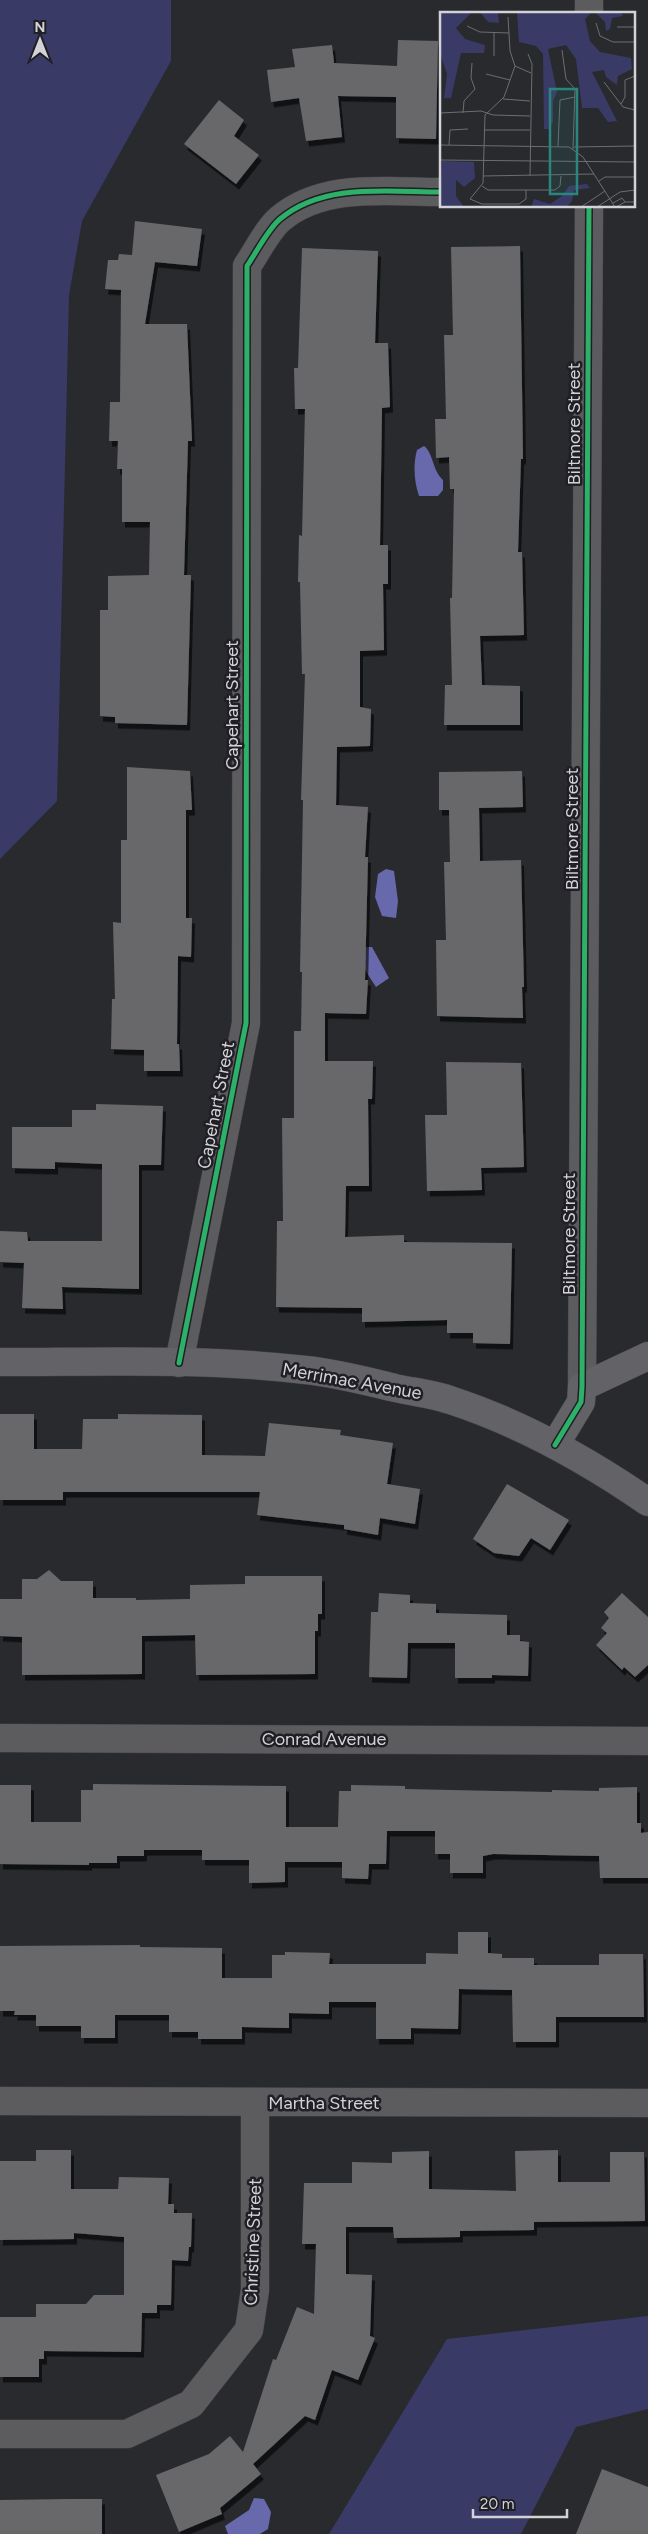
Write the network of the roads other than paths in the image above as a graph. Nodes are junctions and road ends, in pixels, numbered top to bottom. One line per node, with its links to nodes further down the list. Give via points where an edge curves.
1 (440, 192): 5 (street, Capehart Street, via 344,192 311,201 279,220 247,266 246,1023)
2 (589, 208): 6 (street, Biltmore Street)
3 (648, 1356): 6 (street)
4 (0, 1362): 5 (street, Merrimac Avenue)
5 (179, 1363): 7 (street, Merrimac Avenue, via 307,1370 382,1384 449,1400)
6 (582, 1387): 7 (street, Biltmore Street, via 581,1402)
7 (555, 1445): 8 (street, Merrimac Avenue, via 611,1476)
8 (648, 1502)
9 (0, 1738): 10 (street, Conrad Avenue)
10 (648, 1741)
11 (0, 2101): 12 (street, Martha Street)
12 (255, 2103): 13 (street, Martha Street); 14 (street, Christine Street, via 255,2290 249,2330 226,2360 191,2404 127,2434)
13 (648, 2103)
14 (0, 2434)

